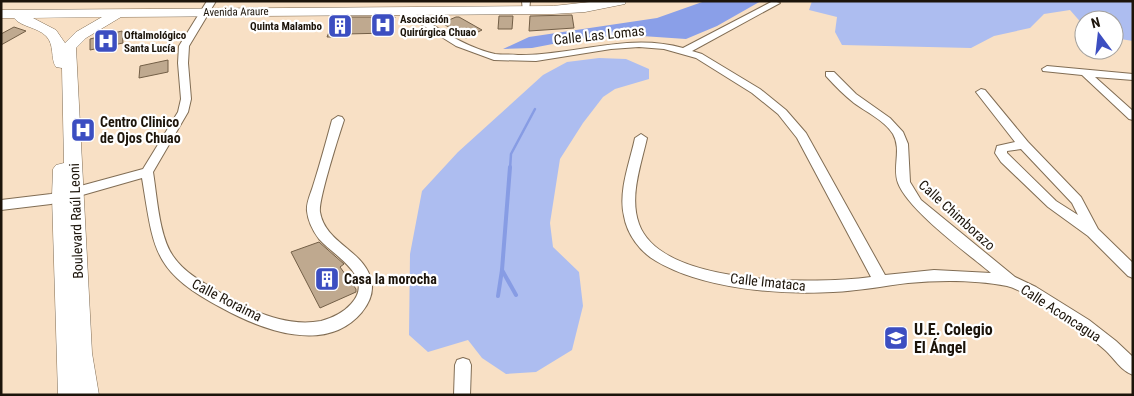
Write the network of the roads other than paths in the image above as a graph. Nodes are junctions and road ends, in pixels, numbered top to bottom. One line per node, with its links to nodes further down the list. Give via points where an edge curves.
1 (129, 1): 9 (street)
2 (620, 1): 4 (street, Avenida Araure, via 576,8)
3 (776, 3): 12 (street)
4 (529, 6): 6 (street, Avenida Araure)
5 (208, 7): 7 (street, Avenida Araure); 9 (street, Avenida Araure); 22 (street, via 184,46 182,63 186,105)
6 (436, 10): 7 (street, Avenida Araure); 10 (street, via 426,14)
7 (404, 11): 10 (street, Calle Las Lomas)
8 (3, 14): 9 (street, Avenida Araure); 11 (street, via 48,29)
9 (118, 14): 11 (street, via 81,35)
10 (423, 21): 12 (street, Calle Las Lomas, via 459,44 494,57 536,58 639,44)
11 (65, 51): 23 (street, Boulevard Raúl Leoni)
12 (685, 51): 27 (street, Calle Las Lomas, via 756,91 782,112 797,130 834,192)
13 (1047, 69): 14 (street)
14 (1084, 72): 16 (street); 18 (street)
15 (830, 74): 28 (street, Calle Chimborazo, via 850,95 885,120 899,136 903,148 901,173 907,192)
16 (1133, 77)
17 (980, 92): 21 (street)
18 (1133, 117)
19 (338, 120): 22 (street, Calle Roraima, via 313,209 322,233 356,264 366,286 357,308 329,326 295,329 277,325 230,305 180,274 168,261 160,242)
20 (641, 138): 27 (street, Calle Imataca, via 629,203 630,216 642,243 660,257 678,266 732,280 774,286 822,287)
21 (1024, 145): 25 (street, via 1077,200); 25 (street, via 1004,147 1001,153 1052,204)
22 (147, 172): 23 (street)
23 (68, 194): 24 (street, via 51,200); 31 (street, Boulevard Raúl Leoni); 32 (street, Boulevard Raúl Leoni, via 80,353)
24 (1, 205)
25 (1093, 232): 26 (street)
26 (1133, 272)
27 (881, 281): 28 (street, Calle Imataca, via 960,276)
28 (1010, 281): 30 (street, Calle Aconcagua, via 1084,325)
29 (463, 365): 33 (street)
30 (1133, 368)
31 (70, 395)
32 (87, 395)
33 (462, 395)

